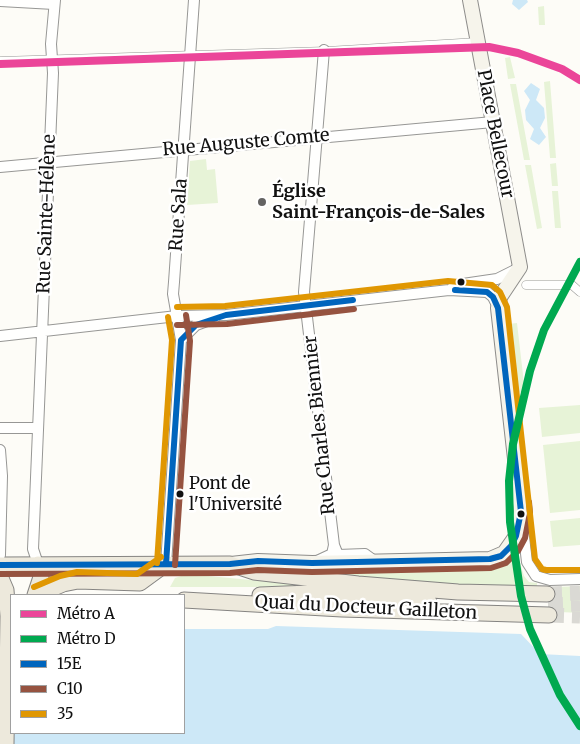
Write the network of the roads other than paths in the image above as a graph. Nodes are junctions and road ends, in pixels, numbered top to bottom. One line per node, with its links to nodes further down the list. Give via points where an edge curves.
1 (194, 0): 7 (street, Rue Sala)
2 (470, 0): 5 (main road, Place Bellecour)
3 (0, 1): 4 (street)
4 (55, 2): 8 (street, Rue Sainte-Hélène)
5 (478, 42): 6 (street); 10 (main road, Place Bellecour)
6 (324, 50): 7 (street); 11 (street, Rue Charles Biennier)
7 (191, 54): 8 (street); 12 (street, Rue Sala)
8 (52, 59): 9 (street); 13 (street, Rue Sainte-Hélène)
9 (0, 61)
10 (493, 122): 11 (street, Rue Auguste Comte); 15 (main road, Place Bellecour)
11 (316, 137): 12 (street, Rue Auguste Comte); 19 (street, Rue Charles Biennier, via 304,292)
12 (184, 149): 13 (street, Rue Auguste Comte); 22 (street, Rue Sala, via 173,294)
13 (48, 162): 14 (street, Rue Auguste Comte); 23 (street, Rue Sainte-Hélène)
14 (0, 167)
15 (520, 267): 17 (street, via 497,279 463,284); 20 (main road, via 500,297)
16 (526, 285): 18 (street, via 572,285)
17 (449, 290): 19 (street); 20 (street, via 487,292)
18 (580, 292)
19 (306, 306): 21 (street); 30 (street, Rue Charles Biennier)
20 (498, 308): 29 (main road, Quai du Docteur Gailleton)
21 (226, 315): 22 (street); 25 (street, via 196,325)
22 (177, 316): 23 (street); 25 (street, Rue Sala)
23 (43, 332): 24 (street); 27 (street, Rue Sainte-Hélène)
24 (0, 336)
25 (181, 340): 35 (street, Rue Sala)
26 (0, 428): 27 (street)
27 (38, 428): 34 (street, Rue Sainte-Hélène, via 33,549)
28 (0, 450): 31 (street)
29 (521, 512): 32 (main road, Quai du Docteur Gailleton, via 511,546 496,558); 39 (street, via 526,554 530,569 536,576 550,580)
30 (334, 544): 32 (street, via 338,554 365,554); 33 (street, via 332,554)
31 (0, 555)
32 (376, 562): 33 (main road, Quai du Docteur Gailleton)
33 (312, 563): 36 (main road, Quai du Docteur Gailleton, via 258,561)
34 (38, 564): 35 (main road, Quai du Docteur Gailleton); 37 (main road, Quai du Docteur Gailleton); 40 (main road, via 41,577)
35 (166, 564): 36 (main road, Quai du Docteur Gailleton); 41 (main road, via 140,582 78,581)
36 (230, 564): 43 (main road, Quai du Docteur Gailleton, via 254,572 548,604 342,609)
37 (0, 565)
38 (0, 576): 42 (main road)
39 (580, 579)
40 (36, 594)
41 (38, 594)
42 (6, 598): 45 (main road)
43 (185, 599)
44 (10, 690): 45 (main road)
45 (8, 707): 46 (main road)
46 (6, 744)

